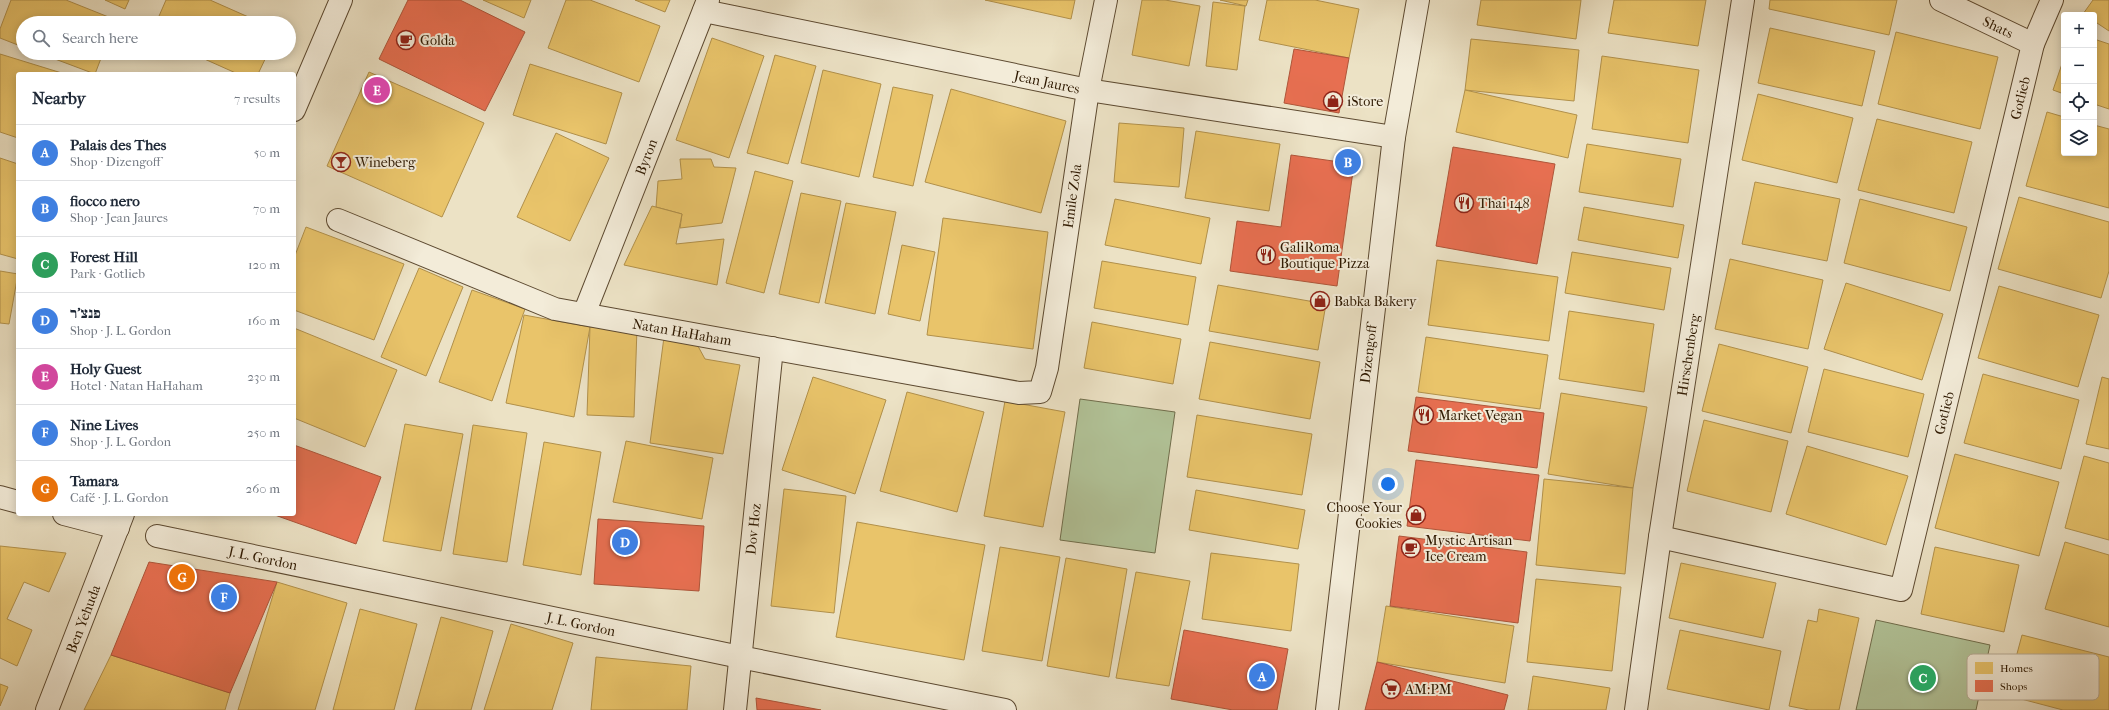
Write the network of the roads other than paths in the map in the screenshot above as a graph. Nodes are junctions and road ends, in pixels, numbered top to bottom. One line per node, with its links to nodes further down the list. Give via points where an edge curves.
1 (341, 0): 10 (street)
2 (1106, 0): 9 (street, Emile Zola)
3 (1418, 0): 11 (street, Dizengoff)
4 (1743, 0): 21 (street, Hirschenberg)
5 (1940, 0): 8 (street, Shats)
6 (2052, 0): 8 (street, Gotlieb)
7 (706, 5): 9 (street, Jean Jaures); 13 (street, Byron)
8 (2033, 44): 21 (street, Gotlieb, via 1901,590)
9 (1088, 90): 11 (street, Jean Jaures); 15 (street, Emile Zola, via 1047,368)
10 (296, 105)
11 (1394, 137): 26 (street, Dizengoff)
12 (338, 220): 13 (street, Natan HaHaham, via 555,309)
13 (584, 314): 14 (street, Natan HaHaham)
14 (772, 348): 15 (street, Natan HaHaham, via 1019,393); 22 (street, Dov Hoz)
15 (1040, 392)
16 (0, 497): 17 (street)
17 (16, 501)
18 (80, 516): 19 (street)
19 (121, 521): 23 (street, Ben Yehuda)
20 (157, 536): 22 (street, J. L. Gordon)
21 (1660, 537): 27 (street, Hirschenberg)
22 (740, 657): 24 (street, Dov Hoz); 25 (street, J. L. Gordon)
23 (47, 710)
24 (735, 710)
25 (1005, 710)
26 (1327, 710)
27 (1636, 710)

